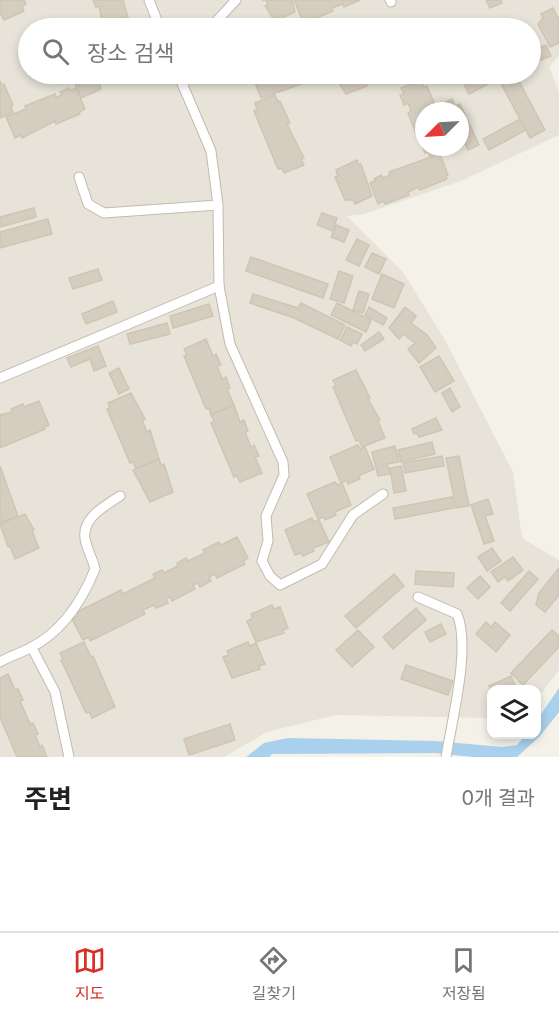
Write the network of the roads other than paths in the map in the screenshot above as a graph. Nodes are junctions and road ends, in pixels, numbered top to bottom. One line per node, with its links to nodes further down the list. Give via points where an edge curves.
1 (149, 0): 3 (street)
2 (236, 0): 4 (street)
3 (156, 18)
4 (219, 18)
5 (183, 86): 7 (street, via 212,151)
6 (79, 177): 7 (street, via 88,204 104,213)
7 (218, 205): 8 (street)
8 (219, 286): 9 (street); 10 (street, via 230,344 282,462 284,475 266,516 268,542 262,561 270,576 280,585 322,564 353,516)
9 (0, 378)
10 (383, 494)
11 (120, 496): 13 (street, via 90,520 85,531 95,569 84,596 56,631)
12 (418, 597): 16 (street, via 457,614 463,628)
13 (32, 648): 14 (street); 15 (street, via 55,692)
14 (0, 662)
15 (69, 757)
16 (446, 757)

